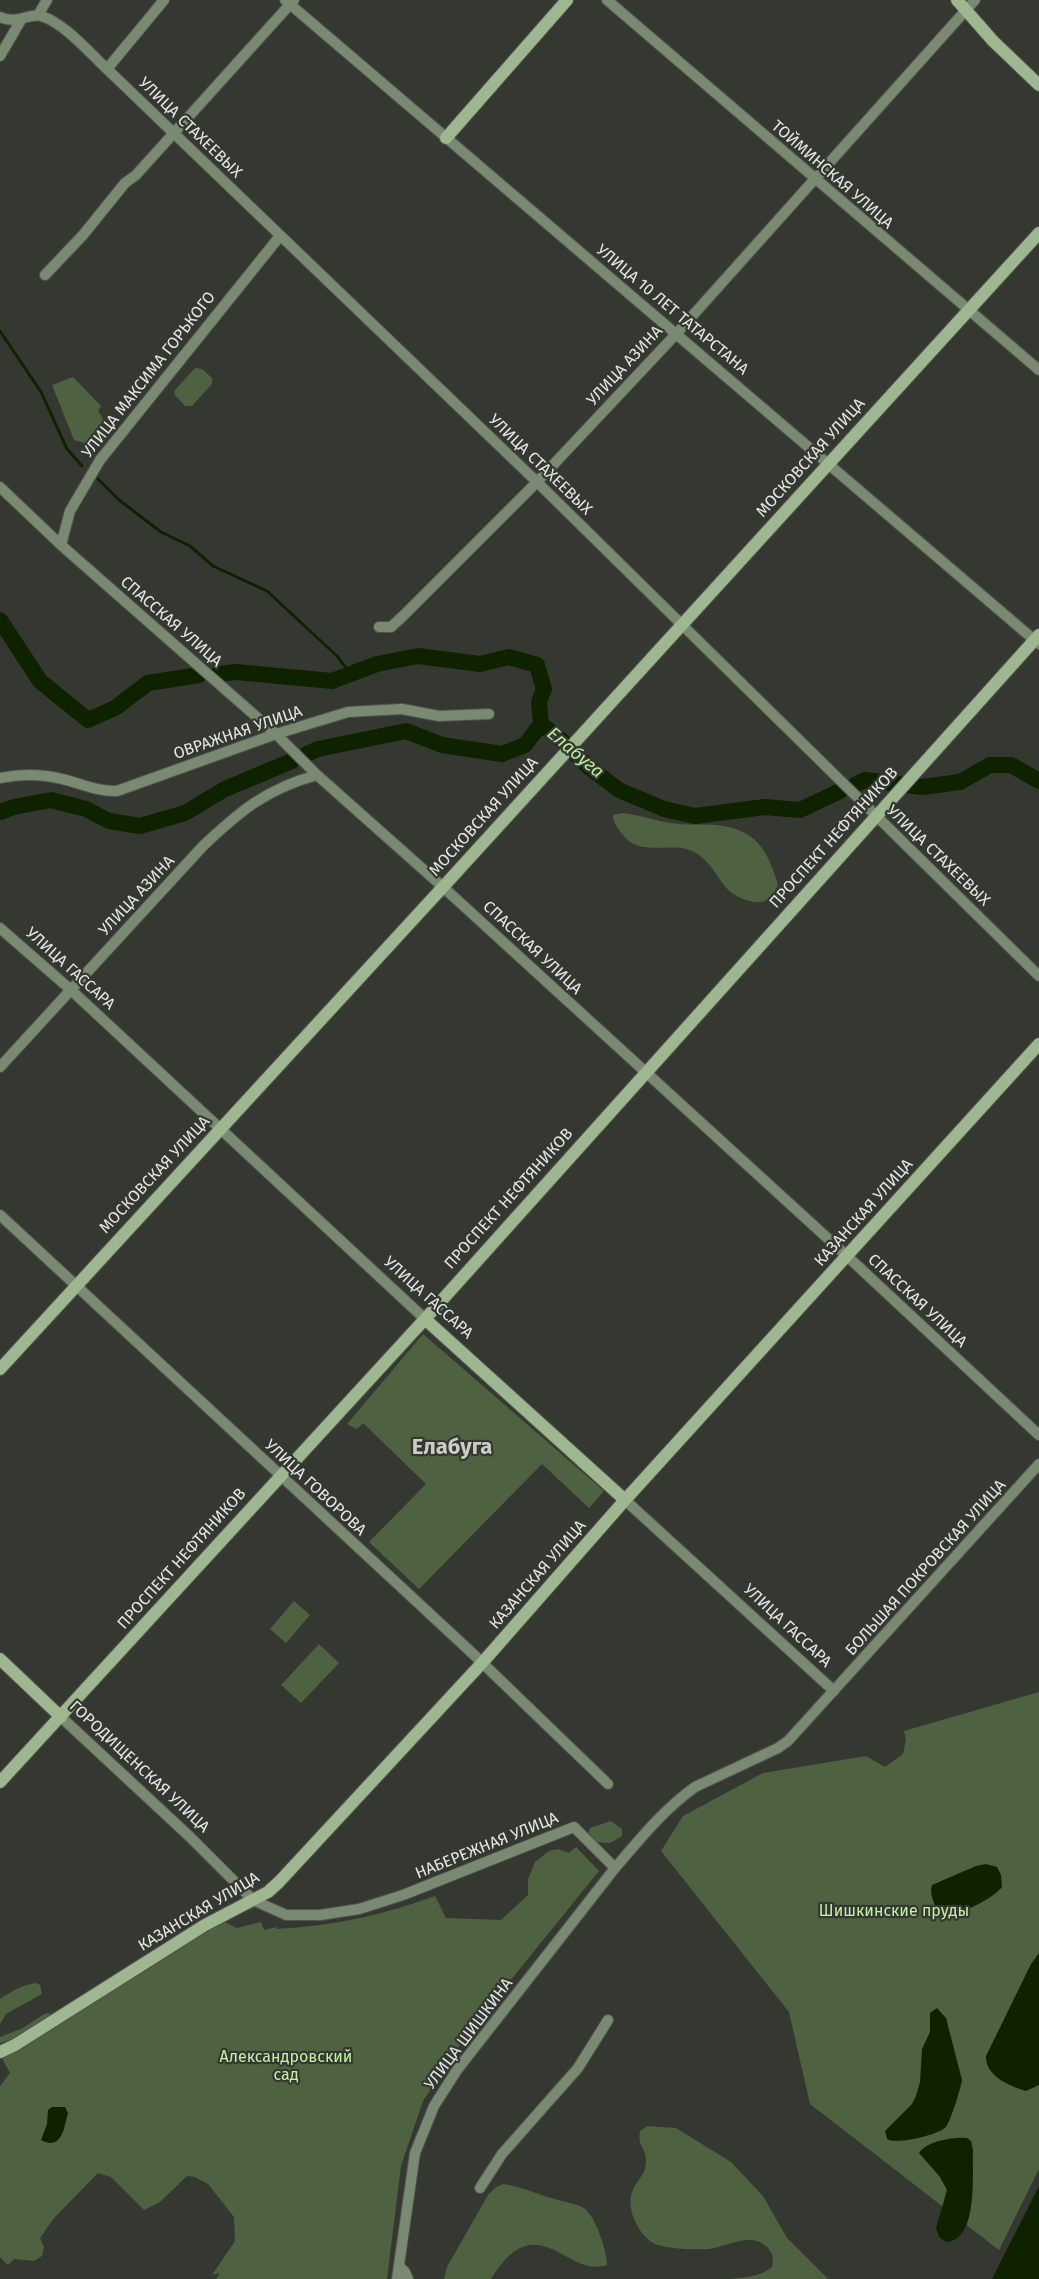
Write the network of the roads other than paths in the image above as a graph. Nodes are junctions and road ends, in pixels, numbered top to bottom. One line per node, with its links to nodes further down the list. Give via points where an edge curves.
1 (47, 0): 8 (street)
2 (164, 0): 12 (street)
3 (567, 0): 15 (main road)
4 (607, 0): 16 (street, ТОЙМИНСКАЯ УЛИЦА)
5 (957, 0): 7 (main road)
6 (290, 2): 14 (street); 15 (street, УЛИЦА 10 ЛЕТ ТАТАРСТАНА)
7 (971, 5): 13 (main road, via 993,41); 16 (street, УЛИЦА АЗИНА)
8 (38, 15): 10 (street); 12 (street, УЛИЦА СТАХЕЕВЫХ, via 64,30)
9 (0, 17): 10 (street)
10 (21, 20): 11 (street)
11 (0, 56)
12 (107, 69): 14 (street, УЛИЦА СТАХЕЕВЫХ)
13 (1039, 85)
14 (174, 133): 18 (street, УЛИЦА СТАХЕЕВЫХ); 19 (street)
15 (446, 138): 21 (street, УЛИЦА 10 ЛЕТ ТАТАРСТАНА)
16 (814, 179): 20 (street, ТОЙМИНСКАЯ УЛИЦА); 21 (street, УЛИЦА АЗИНА)
17 (1039, 233): 20 (main road, МОСКОВСКАЯ УЛИЦА)
18 (280, 236): 24 (street, УЛИЦА СТАХЕЕВЫХ); 26 (street, УЛИЦА МАКСИМА ГОРЬКОГО, via 100,460 70,511)
19 (45, 275)
20 (968, 311): 22 (street, ТОЙМИНСКАЯ УЛИЦА); 23 (main road, МОСКОВСКАЯ УЛИЦА)
21 (677, 333): 23 (street, УЛИЦА 10 ЛЕТ ТАТАРСТАНА); 24 (street, УЛИЦА АЗИНА)
22 (1039, 370)
23 (828, 463): 27 (main road, МОСКОВСКАЯ УЛИЦА); 29 (street, УЛИЦА 10 ЛЕТ ТАТАРСТАНА)
24 (537, 482): 27 (street, УЛИЦА СТАХЕЕВЫХ); 28 (street, УЛИЦА АЗИНА, via 402,617 391,627)
25 (0, 487): 26 (street, СПАССКАЯ УЛИЦА)
26 (61, 545): 31 (street, СПАССКАЯ УЛИЦА)
27 (681, 625): 34 (street, УЛИЦА СТАХЕЕВЫХ); 35 (main road, МОСКОВСКАЯ УЛИЦА)
28 (379, 627)
29 (1038, 640): 34 (main road, ПРОСПЕКТ НЕФТЯНИКОВ)
30 (489, 714): 31 (street, ОВРАЖНАЯ УЛИЦА, via 439,716 402,709 348,712)
31 (276, 734): 32 (street, СПАССКАЯ УЛИЦА); 33 (street, ОВРАЖНАЯ УЛИЦА, via 117,791 107,792 60,778)
32 (317, 775): 35 (street, СПАССКАЯ УЛИЦА); 38 (street, УЛИЦА АЗИНА, via 291,782 236,815)
33 (0, 778)
34 (876, 816): 37 (street, УЛИЦА СТАХЕЕВЫХ); 41 (main road, ПРОСПЕКТ НЕФТЯНИКОВ)
35 (443, 887): 41 (street, СПАССКАЯ УЛИЦА); 42 (main road, МОСКОВСКАЯ УЛИЦА)
36 (0, 928): 38 (street, УЛИЦА ГАССАРА)
37 (1039, 976)
38 (71, 990): 40 (street, УЛИЦА АЗИНА); 42 (street, УЛИЦА ГАССАРА)
39 (1039, 1044): 44 (main road, КАЗАНСКАЯ УЛИЦА)
40 (0, 1067)
41 (645, 1072): 44 (street, СПАССКАЯ УЛИЦА); 46 (main road, ПРОСПЕКТ НЕФТЯНИКОВ)
42 (219, 1129): 45 (main road, МОСКОВСКАЯ УЛИЦА); 46 (street, УЛИЦА ГАССАРА)
43 (0, 1215): 45 (street, УЛИЦА ГОВОРОВА)
44 (847, 1257): 48 (street, СПАССКАЯ УЛИЦА); 51 (main road, КАЗАНСКАЯ УЛИЦА)
45 (75, 1286): 47 (main road, МОСКОВСКАЯ УЛИЦА); 50 (street, УЛИЦА ГОВОРОВА)
46 (425, 1319): 50 (main road, ПРОСПЕКТ НЕФТЯНИКОВ); 51 (main road, УЛИЦА ГАССАРА)
47 (0, 1369)
48 (1039, 1436)
49 (1039, 1464): 54 (street, БОЛЬШАЯ ПОКРОВСКАЯ УЛИЦА)
50 (280, 1476): 53 (street, УЛИЦА ГОВОРОВА); 55 (main road, ПРОСПЕКТ НЕФТЯНИКОВ)
51 (624, 1500): 53 (main road, КАЗАНСКАЯ УЛИЦА); 54 (street, УЛИЦА ГАССАРА)
52 (0, 1659): 55 (main road, ГОРОДИЩЕНСКАЯ УЛИЦА)
53 (483, 1664): 57 (street, УЛИЦА ГОВОРОВА); 59 (main road, КАЗАНСКАЯ УЛИЦА, via 279,1882)
54 (834, 1691): 58 (street, via 778,1748 684,1795)
55 (60, 1717): 56 (main road, ПРОСПЕКТ НЕФТЯНИКОВ); 59 (street, ГОРОДИЩЕНСКАЯ УЛИЦА)
56 (0, 1782)
57 (608, 1784)
58 (615, 1868): 59 (street, НАБЕРЕЖНАЯ УЛИЦА, via 574,1827 359,1909 296,1916 276,1912); 63 (street, УЛИЦА ШИШКИНА, via 434,2106 415,2153)
59 (254, 1900): 61 (main road, КАЗАНСКАЯ УЛИЦА, via 205,1925)
60 (608, 2020): 62 (street, via 578,2068 502,2154)
61 (0, 2052)
62 (480, 2188)
63 (399, 2266): 64 (street, УЛИЦА ШИШКИНА); 65 (street)
64 (398, 2279)
65 (408, 2279)

